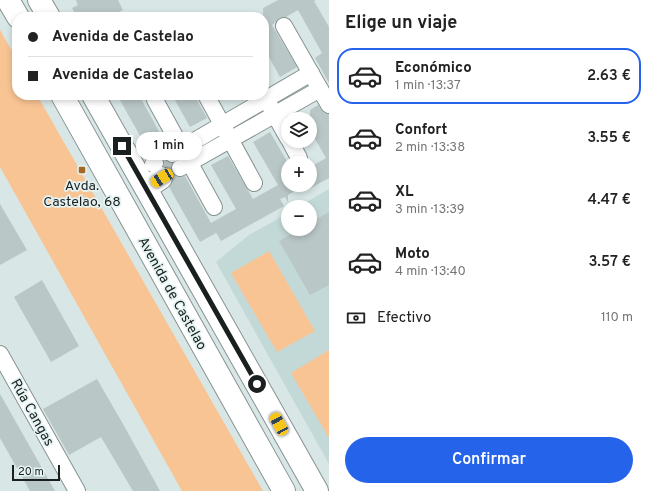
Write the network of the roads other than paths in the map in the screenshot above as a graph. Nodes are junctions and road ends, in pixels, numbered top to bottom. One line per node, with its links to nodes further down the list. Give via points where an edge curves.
1 (8, 0): 3 (main road)
2 (39, 0): 4 (main road)
3 (15, 12)
4 (46, 12)
5 (284, 26): 6 (street)
6 (311, 73): 7 (street); 8 (street)
7 (320, 89): 15 (street); 16 (street)
8 (269, 95)
9 (65, 100): 25 (main road, Avenida de Castelao)
10 (98, 100): 20 (main road, Avenida de Castelao)
11 (155, 100): 20 (street)
12 (209, 100): 17 (street)
13 (260, 100): 17 (street)
14 (267, 100): 16 (street)
15 (329, 105)
16 (275, 114): 18 (street); 19 (street)
17 (222, 124): 19 (street); 20 (street)
18 (281, 125)
19 (230, 139): 20 (street); 21 (street)
20 (164, 167): 22 (street); 26 (main road, Avenida de Castelao)
21 (254, 183)
22 (214, 207)
23 (0, 354): 24 (street, Rúa Cangas)
24 (77, 491)
25 (284, 491)
26 (317, 491)

